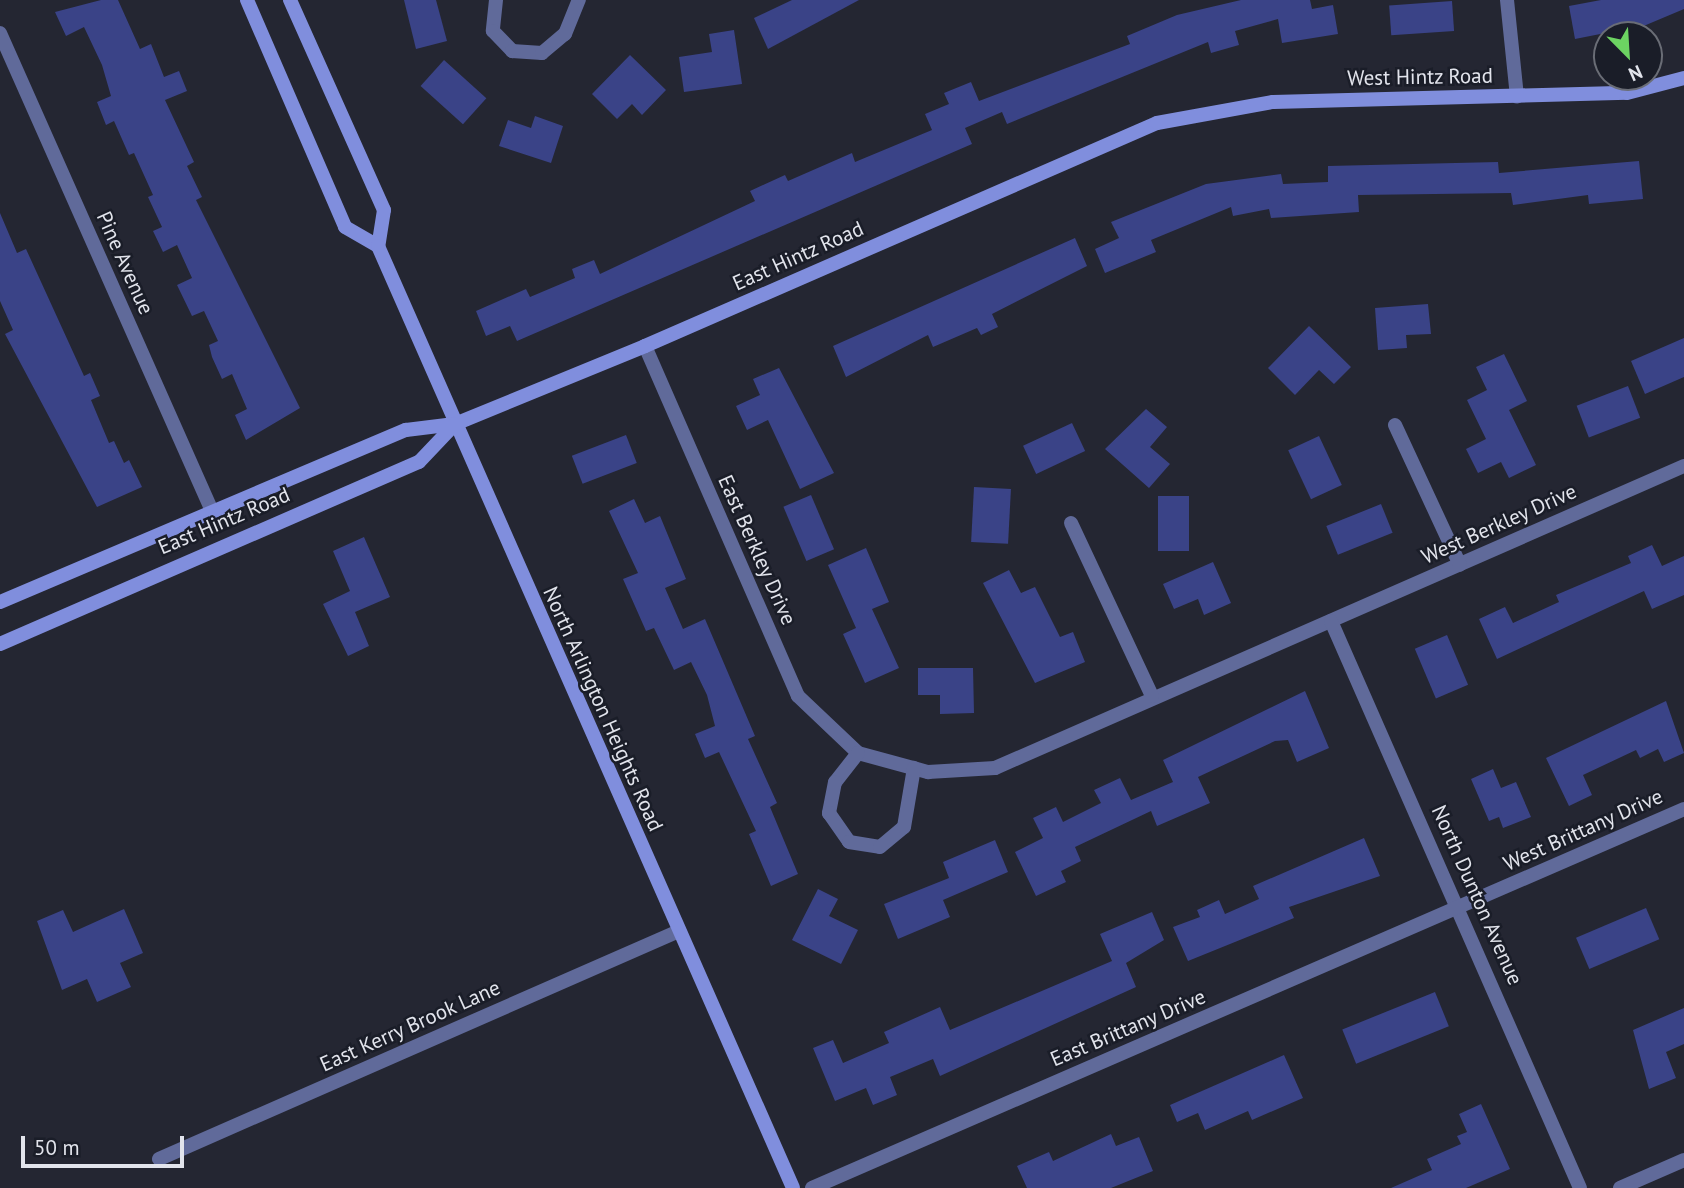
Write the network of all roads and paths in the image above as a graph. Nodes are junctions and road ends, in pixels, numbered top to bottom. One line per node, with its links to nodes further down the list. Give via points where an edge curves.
1 (247, 0): 10 (main road, via 345,227)
2 (290, 0): 10 (main road, via 384,210)
3 (496, 0): 4 (street, via 493,31 512,51 542,53 565,34)
4 (579, 0)
5 (1507, 0): 8 (street)
6 (0, 33): 15 (street, Pine Avenue)
7 (1684, 78): 8 (main road, West Hintz Road, via 1627,93)
8 (1517, 96): 9 (main road, West Hintz Road, via 1273,102)
9 (1157, 123): 11 (main road, East Hintz Road)
10 (379, 246): 12 (main road, North Arlington Heights Road)
11 (645, 346): 12 (main road, East Hintz Road); 22 (street, East Berkley Drive, via 798,696)
12 (455, 424): 15 (main road, East Hintz Road, via 406,430); 20 (main road, East Hintz Road, via 419,462); 26 (main road, North Arlington Heights Road)
13 (1395, 425): 17 (street)
14 (1684, 466): 17 (street, West Berkley Drive)
15 (212, 511): 18 (main road, East Hintz Road)
16 (1072, 523): 21 (street)
17 (1460, 565): 19 (street, West Berkley Drive)
18 (0, 602)
19 (1331, 621): 21 (street, East Berkley Drive); 25 (street, North Dunton Avenue)
20 (0, 643)
21 (1152, 696): 23 (street, East Berkley Drive, via 995,768)
22 (858, 752): 23 (street, East Berkley Drive); 23 (street, via 835,782 829,813 849,842 880,847 904,827)
23 (914, 768)
24 (1684, 809): 25 (street, West Brittany Drive)
25 (1461, 906): 30 (street, East Brittany Drive); 31 (street, North Dunton Avenue)
26 (679, 932): 27 (street, East Kerry Brook Lane); 29 (main road, North Arlington Heights Road)
27 (159, 1159)
28 (1684, 1160): 32 (street)
29 (793, 1188)
30 (811, 1188)
31 (1580, 1188)
32 (1620, 1188)

